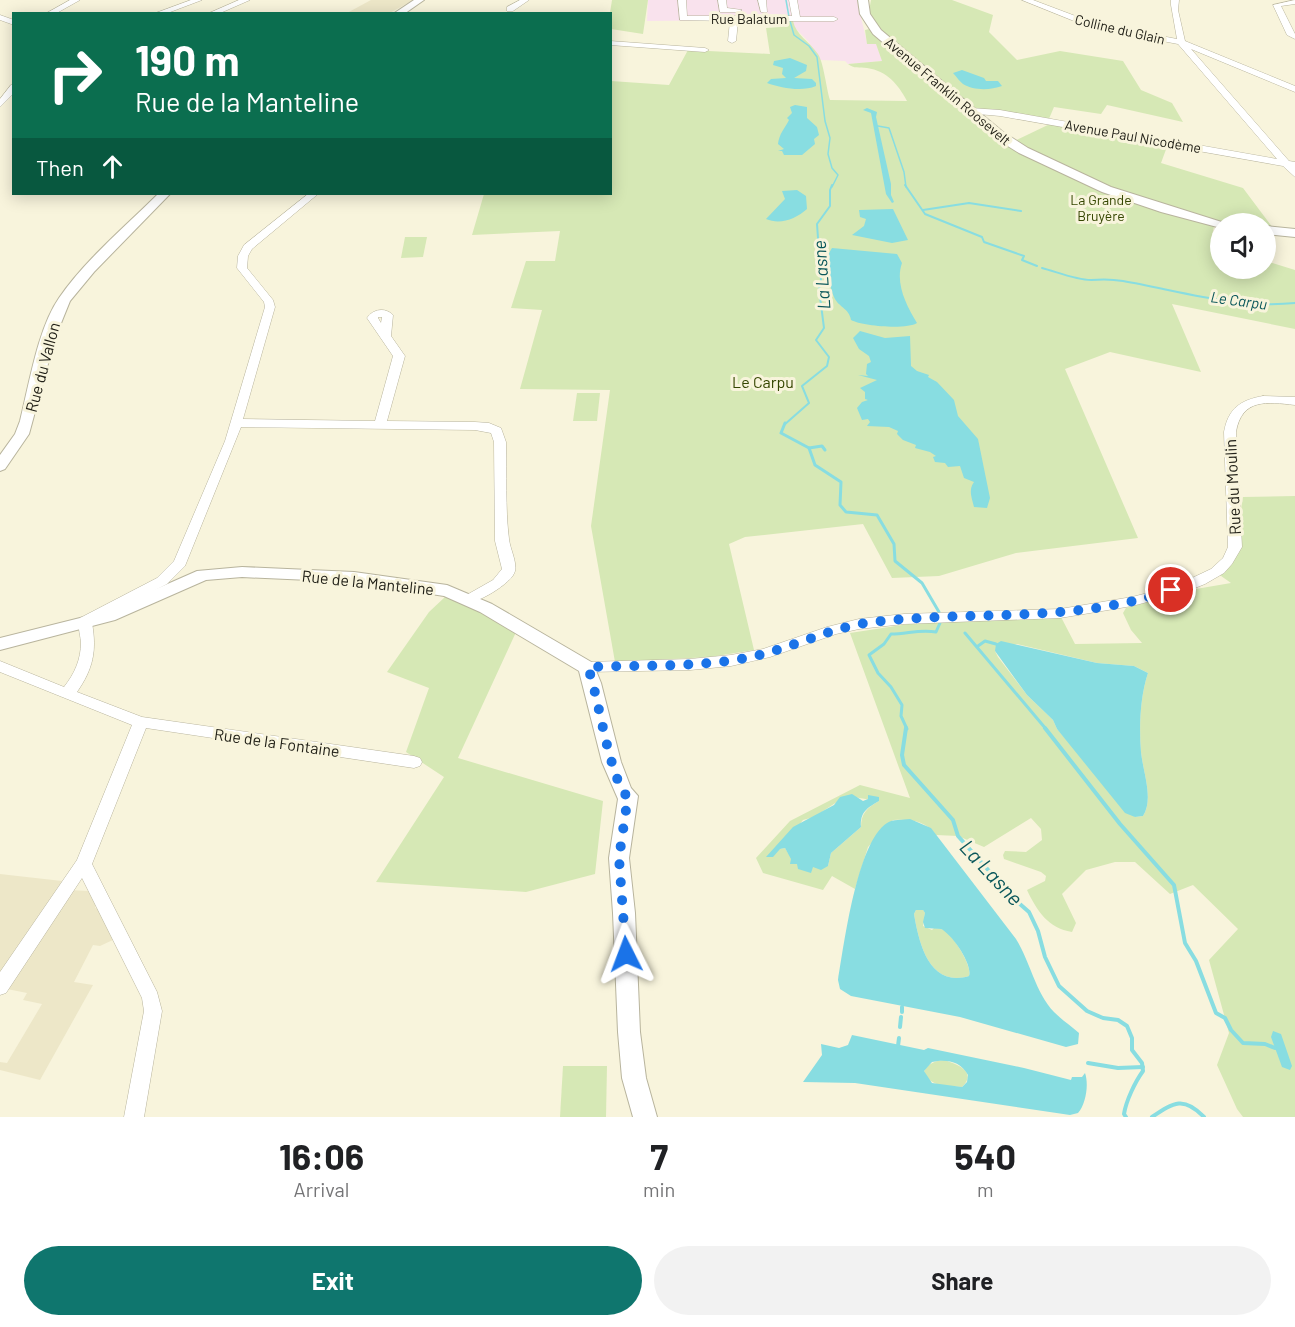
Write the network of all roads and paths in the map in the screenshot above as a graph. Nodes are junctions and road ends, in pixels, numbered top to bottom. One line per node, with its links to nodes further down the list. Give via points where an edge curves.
1 (76, 0): 17 (street)
2 (198, 0): 18 (street)
3 (246, 0): 19 (street)
4 (420, 0): 20 (street)
5 (514, 0): 16 (street)
6 (525, 0): 16 (street)
7 (682, 0): 22 (street, Rue Balatum, via 683,18)
8 (722, 0): 15 (street, via 723,10)
9 (762, 0): 15 (street)
10 (793, 0): 21 (street)
11 (863, 0): 32 (main road, Avenue Franklin Roosevelt, via 873,28)
12 (1026, 0): 26 (street, Colline du Glain, via 1092,25)
13 (1175, 0): 26 (street)
14 (1295, 2): 24 (street, via 1277,5)
15 (764, 10): 21 (street)
16 (508, 11)
17 (52, 12)
18 (162, 12)
19 (215, 12)
20 (401, 12)
21 (796, 14): 22 (street, Rue Balatum); 23 (street, Rue Balatum)
22 (734, 18): 25 (street)
23 (834, 19)
24 (1295, 37)
25 (732, 41)
26 (1181, 42): 29 (street, Colline du Glain); 33 (street)
27 (612, 43): 28 (street)
28 (705, 50)
29 (1295, 89)
30 (12, 90): 31 (street)
31 (0, 105)
32 (970, 111): 33 (street, Avenue Paul Nicodème, via 1000,112); 37 (main road, Avenue Franklin Roosevelt, via 999,135 1048,164 1150,204)
33 (1290, 164): 34 (street)
34 (1295, 174)
35 (163, 195): 44 (street, Rue du Vallon, via 64,300 48,338 22,434)
36 (312, 195): 42 (street, via 243,255 242,268 270,307)
37 (1210, 221)
38 (1276, 231): 39 (main road)
39 (1295, 233)
40 (385, 336): 43 (street, via 399,356)
41 (1295, 401): 49 (street, Rue du Moulin, via 1256,400 1231,418 1235,547 1217,572 1160,594 1042,615 922,617 839,628 748,658)
42 (237, 423): 43 (street); 46 (street, via 180,563 162,581)
43 (380, 426): 45 (street, via 489,427 498,434 502,541 509,569 498,583)
44 (0, 466)
45 (468, 600): 46 (street, Rue de la Manteline, via 447,591 354,577 217,573 187,581 109,616); 49 (street, Rue de la Manteline)
46 (85, 621): 47 (street, Rue de la Manteline); 50 (street, via 89,654)
47 (0, 644)
48 (0, 666): 50 (street, Rue de la Fontaine)
49 (588, 667): 56 (street, via 609,756 628,796 619,858 629,1032 634,1078)
50 (68, 693): 51 (street, Rue de la Fontaine)
51 (141, 722): 52 (street, Rue de la Fontaine); 53 (street)
52 (414, 762)
53 (84, 864): 54 (street); 55 (street, via 147,988 153,1011)
54 (0, 987)
55 (134, 1117)
56 (645, 1117)

